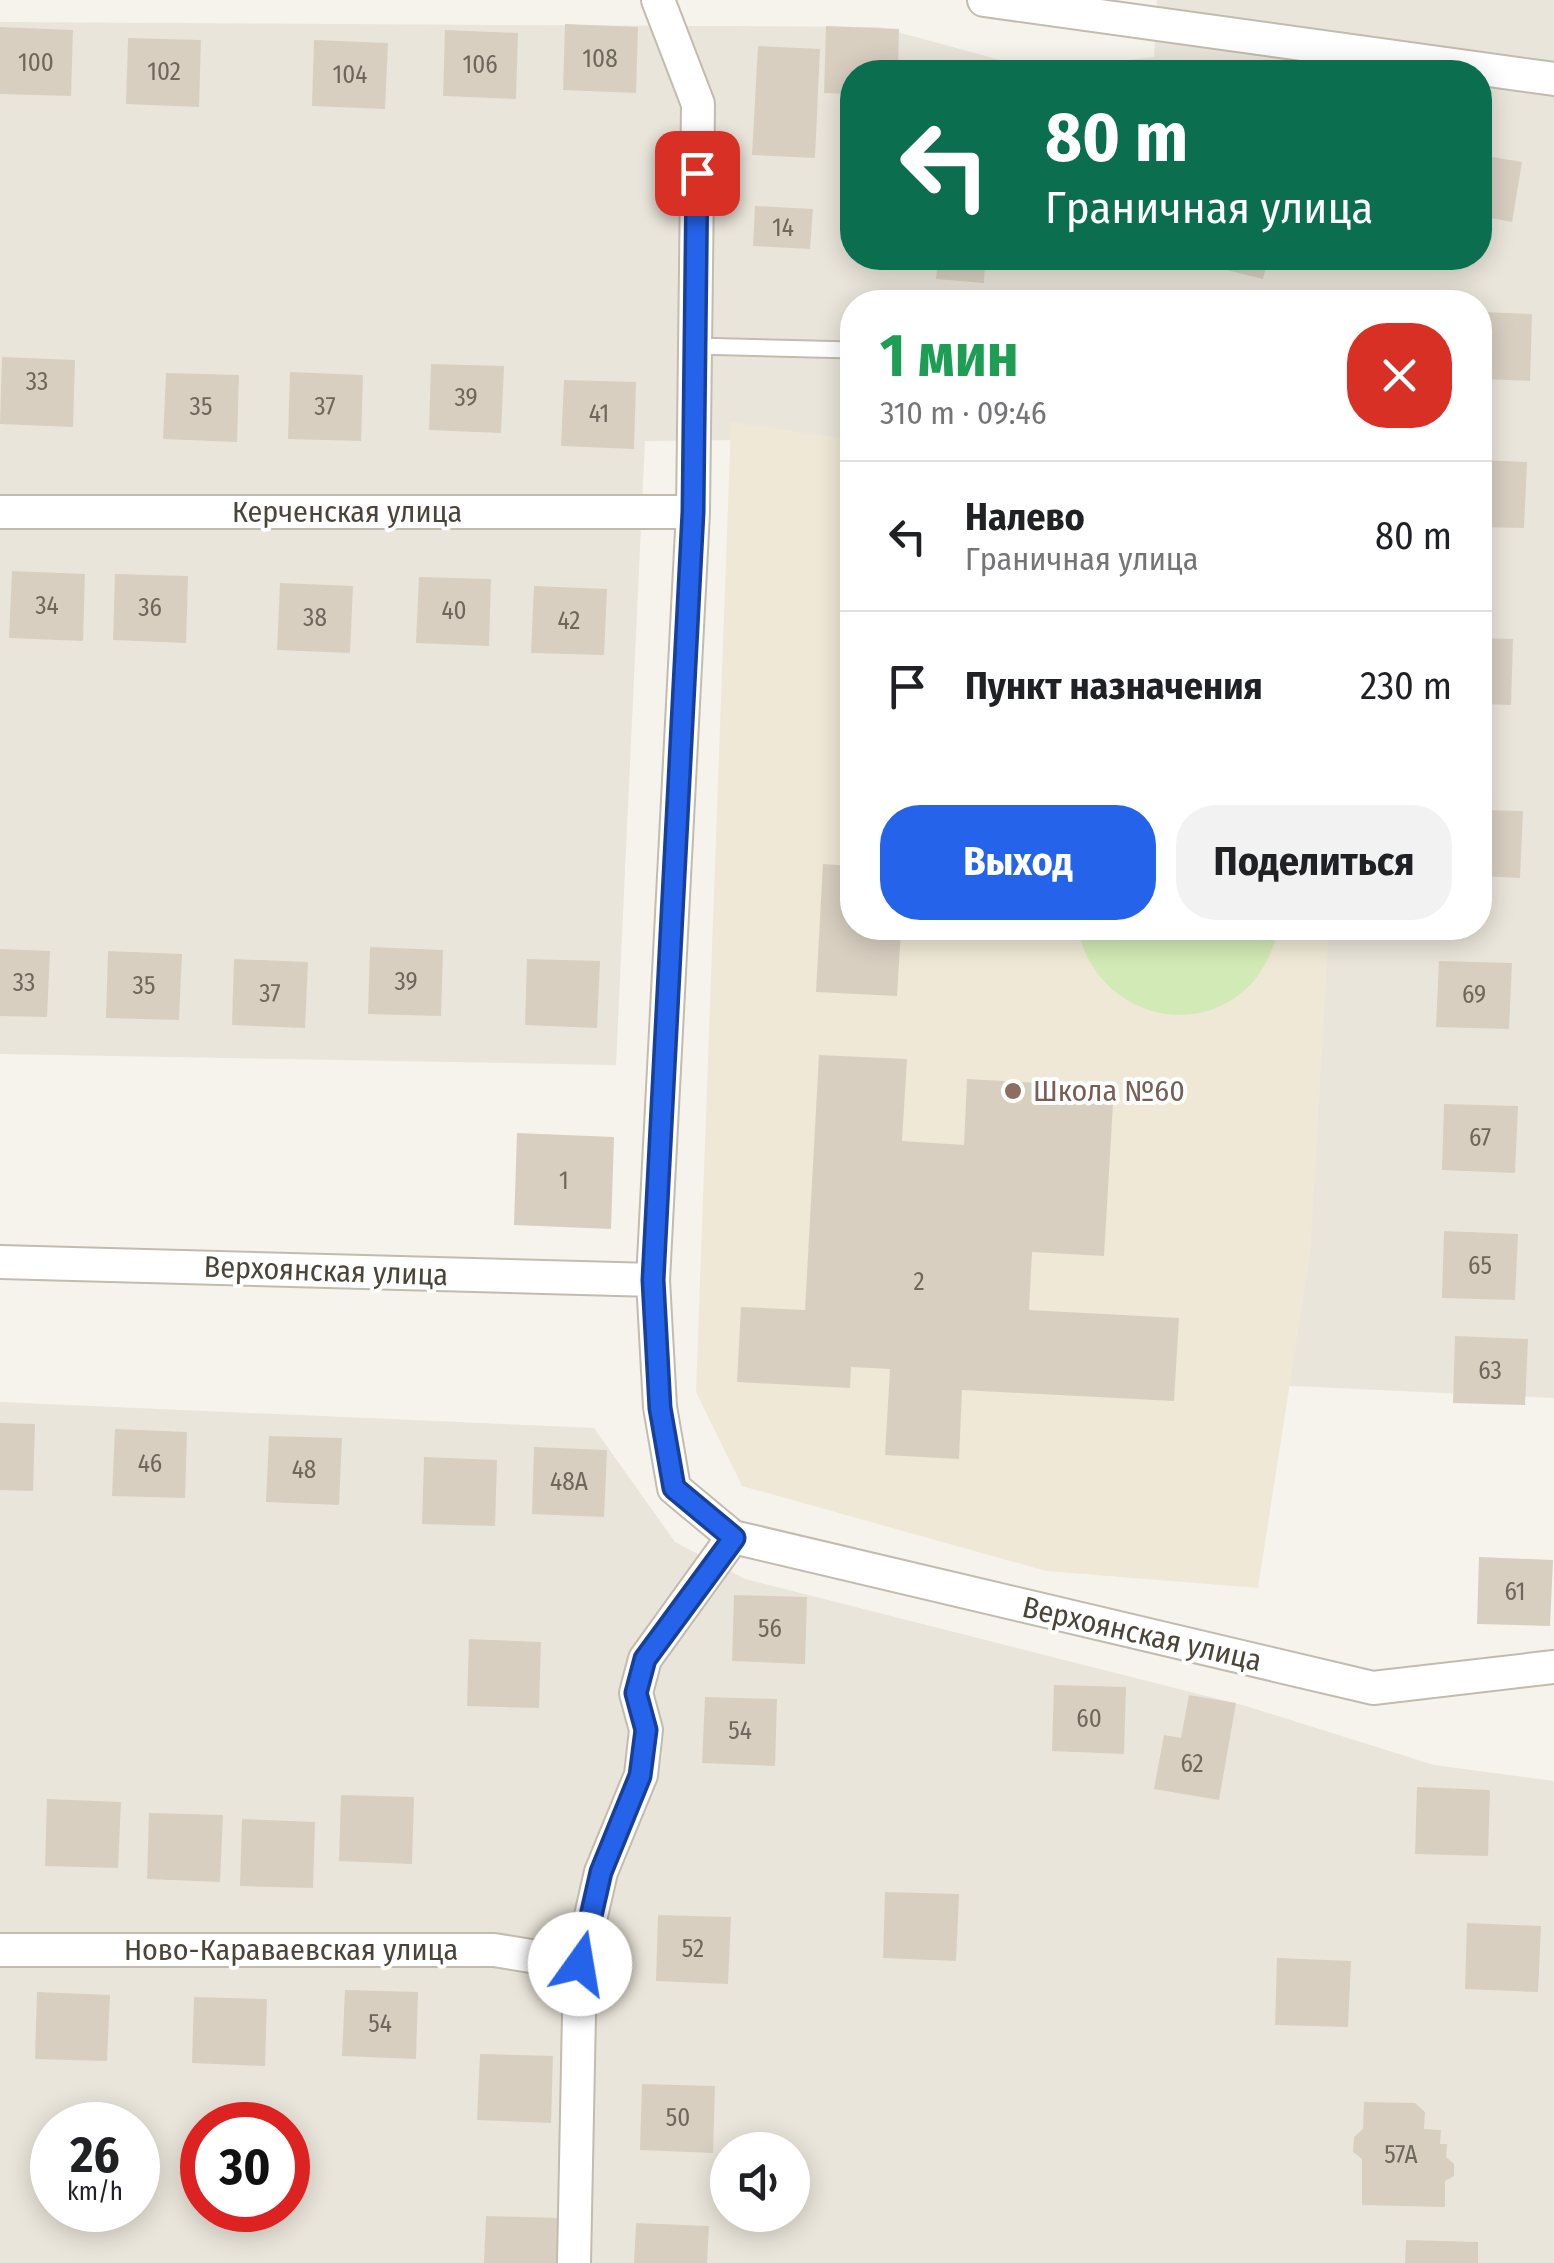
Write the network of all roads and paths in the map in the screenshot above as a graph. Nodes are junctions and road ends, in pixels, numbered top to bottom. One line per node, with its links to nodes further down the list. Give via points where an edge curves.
1 (658, 0): 7 (street, via 698,104)
2 (984, 0): 3 (street)
3 (1102, 8): 4 (street)
4 (1433, 60)
5 (1492, 69): 6 (street)
6 (1554, 79)
7 (695, 346): 8 (lane); 10 (street)
8 (840, 350)
9 (0, 512): 10 (street, Керченская улица)
10 (693, 512): 12 (street)
11 (0, 1262): 12 (street, Верхоянская улица)
12 (653, 1280): 13 (street, via 660,1408 674,1488)
13 (734, 1538): 14 (street, Верхоянская улица, via 1372,1688); 16 (street, via 645,1659 636,1693 646,1730 640,1776 601,1872)
14 (1554, 1667)
15 (0, 1950): 16 (street, Ново-Караваевская улица, via 494,1950)
16 (580, 1964): 17 (street)
17 (574, 2263)

